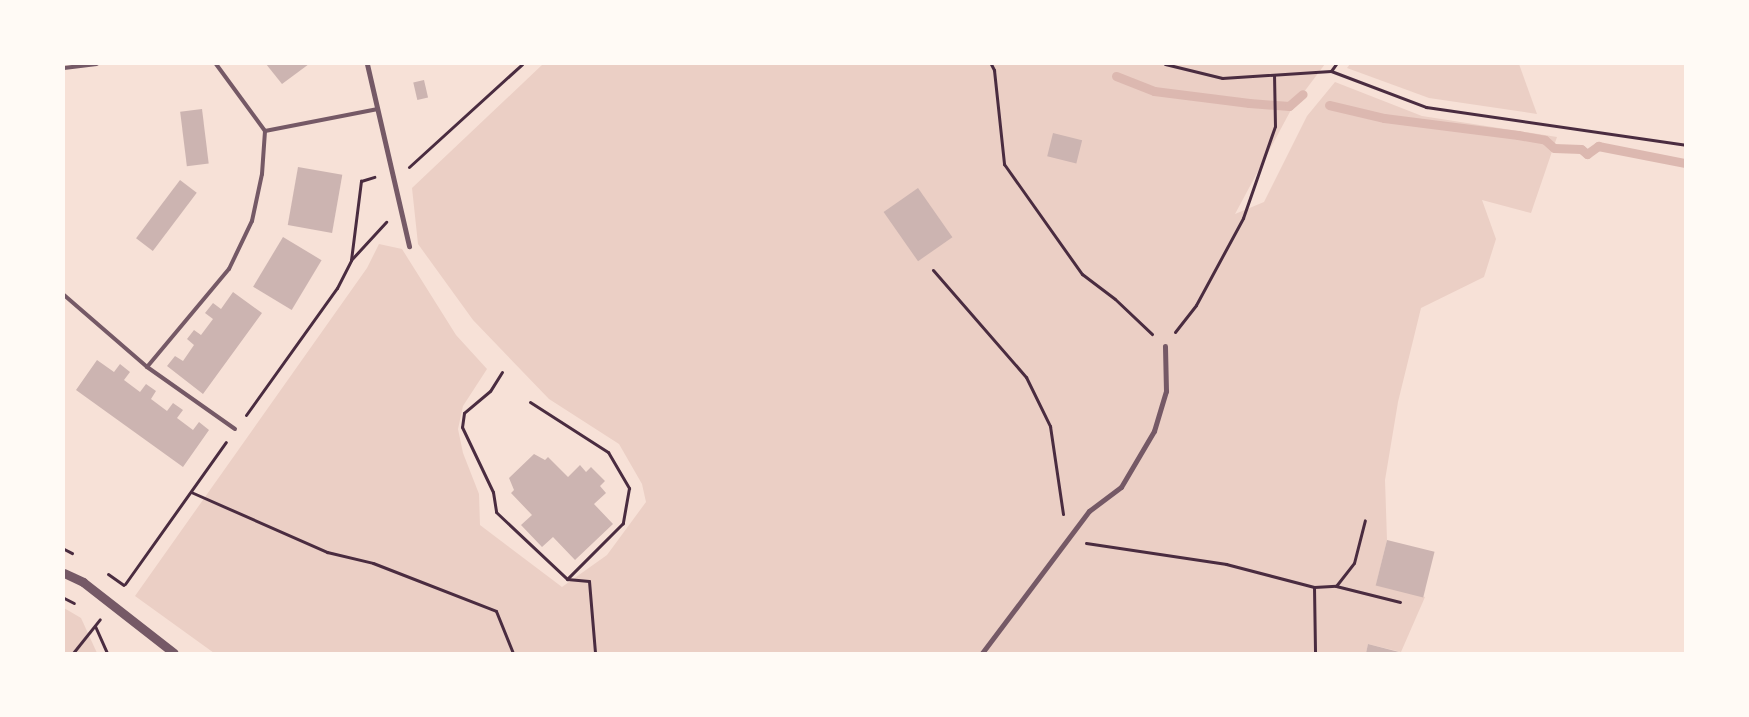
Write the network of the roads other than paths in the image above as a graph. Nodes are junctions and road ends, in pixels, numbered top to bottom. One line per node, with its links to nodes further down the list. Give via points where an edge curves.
1 (97, 64): 4 (lane)
2 (216, 64): 6 (lane)
3 (367, 64): 5 (street)
4 (64, 68)
5 (378, 109): 6 (lane); 7 (street, via 398,208)
6 (265, 131): 10 (lane, via 262,174 252,221 229,269)
7 (410, 246)
8 (64, 295): 10 (lane)
9 (1165, 346): 14 (street, via 1166,391 1154,431 1120,487 1089,511)
10 (147, 367): 11 (lane)
11 (236, 429)
12 (64, 572): 13 (street, via 83,582)
13 (174, 653)
14 (982, 653)

